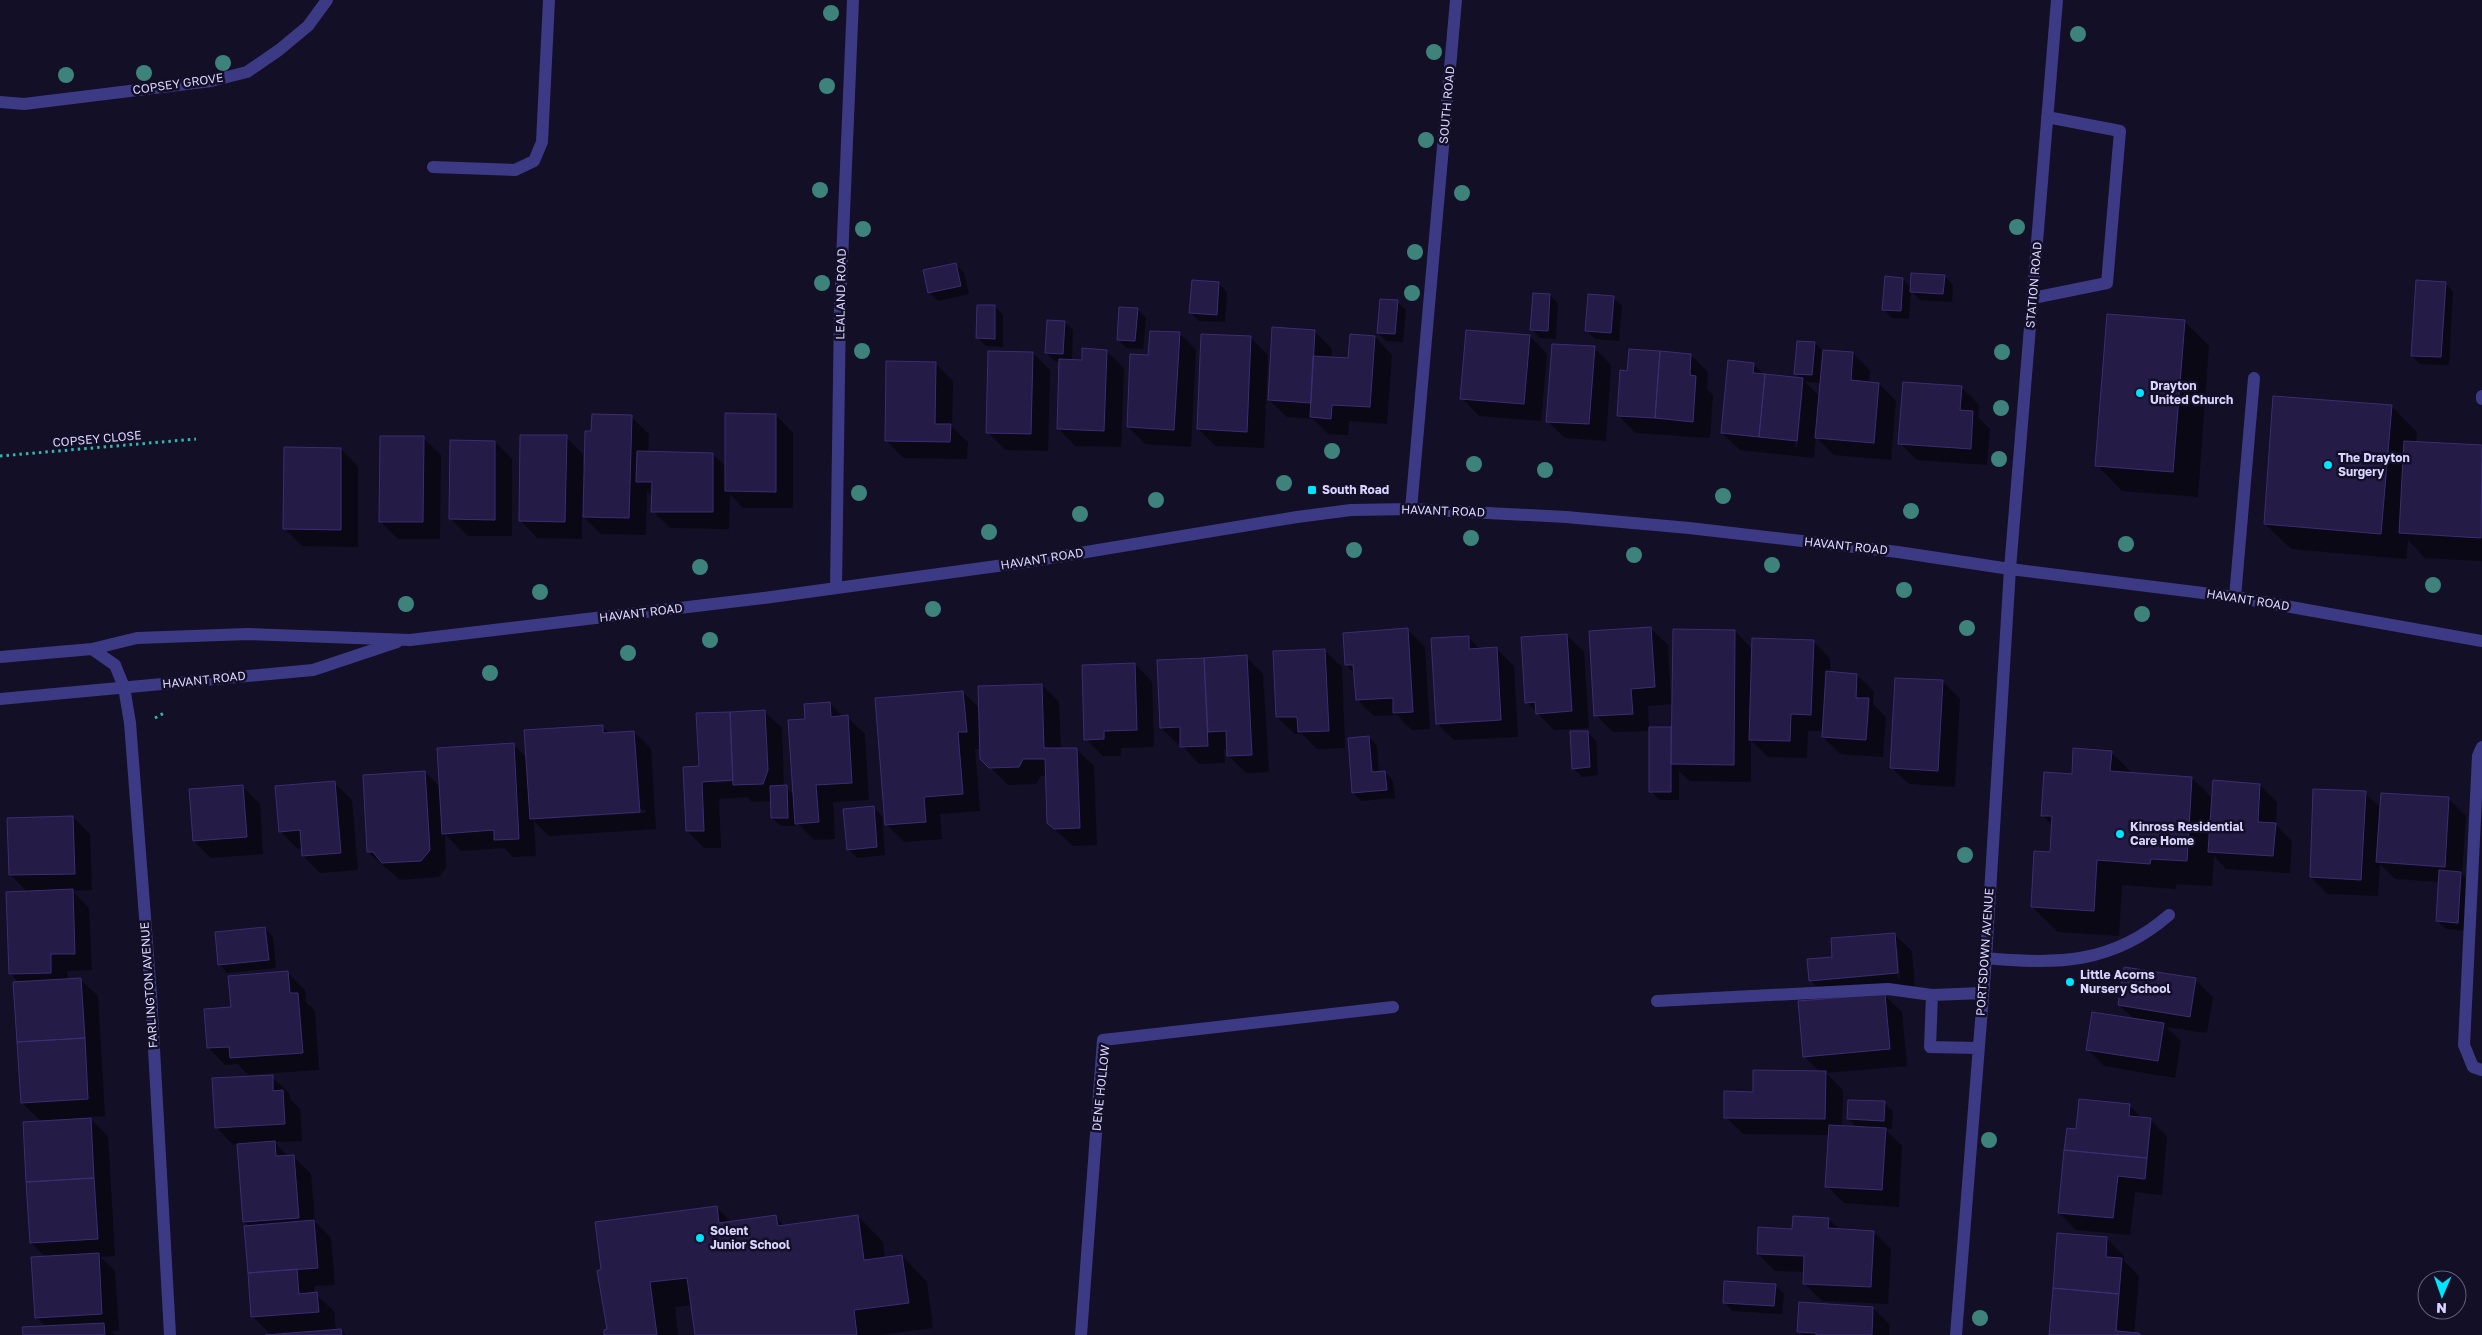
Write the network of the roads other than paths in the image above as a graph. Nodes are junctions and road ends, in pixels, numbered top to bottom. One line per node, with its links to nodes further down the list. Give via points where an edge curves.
1 (327, 0): 6 (street, COPSEY GROVE, via 308,26 246,72 211,81 24,104)
2 (549, 0): 8 (street, via 542,142 534,161 515,170)
3 (852, 0): 13 (street, LEALAND ROAD, via 840,308)
4 (1456, 0): 11 (street, SOUTH ROAD)
5 (2057, 0): 7 (street, STATION ROAD)
6 (0, 102)
7 (2048, 117): 9 (street, STATION ROAD); 9 (street, via 2120,131 2107,284)
8 (433, 167)
9 (2033, 298): 12 (street, STATION ROAD)
10 (2254, 378): 14 (street)
11 (1411, 509): 12 (street, HAVANT ROAD, via 1566,517 1689,528 1898,552); 13 (street, HAVANT ROAD, via 1351,510 1297,517 1026,562)
12 (2010, 569): 14 (street, HAVANT ROAD); 23 (street, PORTSDOWN AVENUE)
13 (836, 588): 15 (street, HAVANT ROAD)
14 (2235, 597): 16 (street, HAVANT ROAD)
15 (404, 640): 17 (street, HAVANT ROAD, via 248,634 137,638); 19 (street, HAVANT ROAD, via 313,670)
16 (2482, 641)
17 (92, 649): 18 (street, HAVANT ROAD); 19 (street, FARLINGTON AVENUE, via 115,665)
18 (0, 657)
19 (124, 687): 20 (street, HAVANT ROAD); 30 (street, FARLINGTON AVENUE, via 130,723 151,995)
20 (0, 699)
21 (2482, 747): 29 (street, via 2478,756 2464,1045 2473,1067)
22 (2169, 915): 23 (street, via 2151,930 2108,952 2034,963)
23 (1986, 958): 24 (street, PORTSDOWN AVENUE)
24 (1983, 993): 25 (street); 28 (street, PORTSDOWN AVENUE)
25 (1932, 995): 26 (street, via 1888,989); 28 (street, via 1930,1047)
26 (1657, 1001)
27 (1393, 1007): 31 (street, DENE HOLLOW, via 1103,1040)
28 (1978, 1048): 32 (street, PORTSDOWN AVENUE)
29 (2482, 1070)
30 (170, 1335)
31 (1081, 1335)
32 (1956, 1335)

